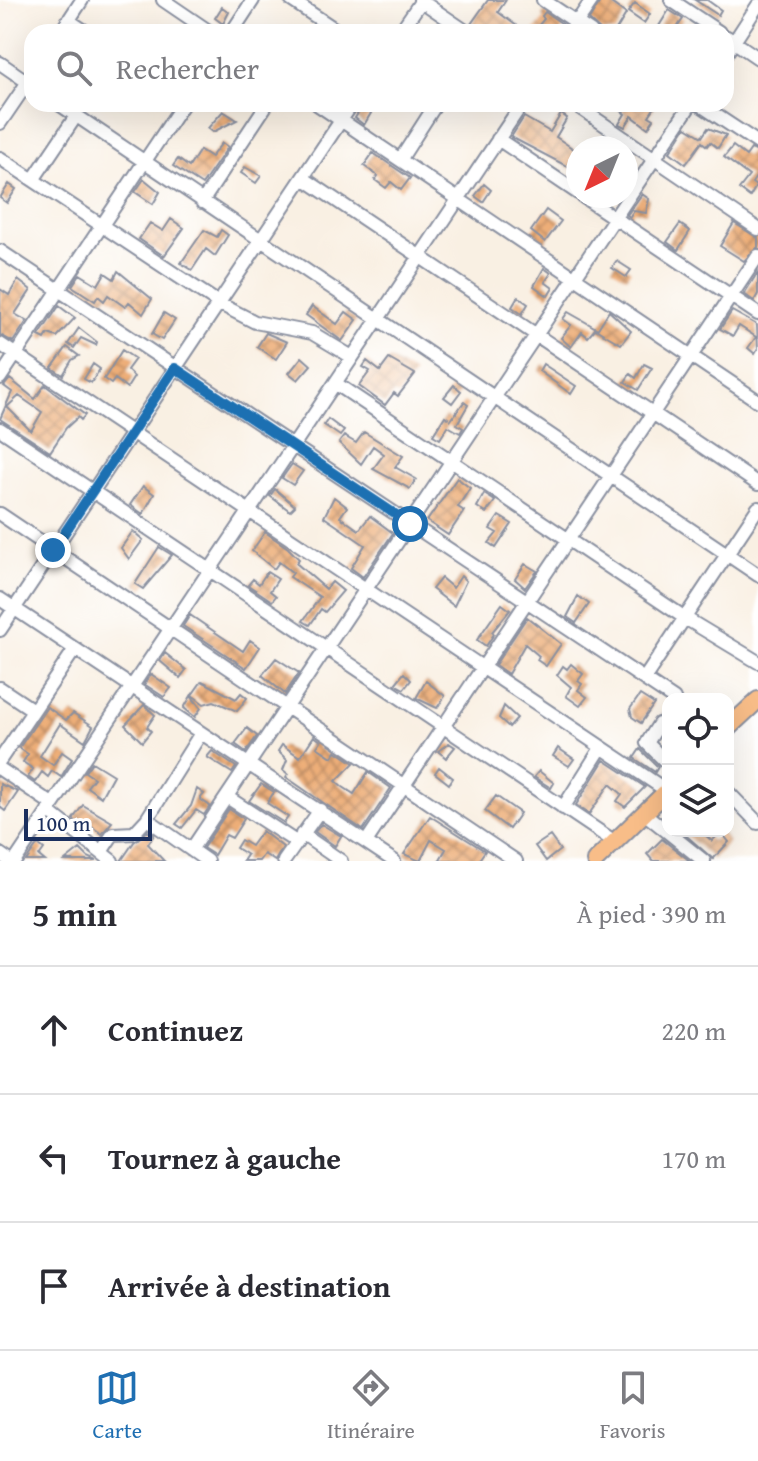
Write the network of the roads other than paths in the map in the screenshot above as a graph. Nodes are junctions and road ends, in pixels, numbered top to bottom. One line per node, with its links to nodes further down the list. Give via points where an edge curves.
1 (82, 0): 10 (street)
2 (253, 0): 14 (street)
3 (291, 0): 15 (street)
4 (421, 0): 16 (street); 17 (street)
5 (543, 0): 18 (street)
6 (592, 0): 19 (street)
7 (671, 0): 20 (street)
8 (165, 1): 13 (street)
9 (758, 5): 21 (street)
10 (68, 20): 11 (street); 12 (street)
11 (66, 24)
12 (74, 24)
13 (198, 24)
14 (237, 24)
15 (327, 24)
16 (405, 24)
17 (456, 24)
18 (570, 24)
19 (575, 24)
20 (707, 24)
21 (734, 34)
22 (734, 42): 23 (street)
23 (758, 58)
24 (0, 63): 25 (street)
25 (24, 77)
26 (24, 90): 39 (street)
27 (70, 112): 37 (street)
28 (178, 112): 45 (street)
29 (262, 112): 50 (street)
30 (329, 112): 38 (street)
31 (346, 112): 38 (street)
32 (431, 112): 44 (street)
33 (517, 112): 40 (street)
34 (586, 112): 43 (street)
35 (686, 112): 43 (street)
36 (711, 112): 41 (street)
37 (76, 116): 45 (street); 47 (street)
38 (341, 120): 44 (street); 46 (street)
39 (0, 123)
40 (498, 139): 48 (street); 49 (street)
41 (758, 143)
42 (0, 158): 47 (street)
43 (655, 159): 52 (street); 54 (street)
44 (400, 160): 49 (street)
45 (144, 164): 50 (street); 53 (street)
46 (303, 178): 55 (street); 58 (street)
47 (33, 180): 53 (street)
48 (566, 185)
49 (458, 199): 58 (street); 59 (street)
50 (202, 202): 55 (street)
51 (600, 208): 52 (street)
52 (615, 218): 59 (street); 61 (street)
53 (102, 226): 60 (street); 62 (street)
54 (758, 229)
55 (260, 241): 62 (street); 64 (street)
56 (0, 251): 60 (street)
57 (758, 256): 61 (street)
58 (419, 257): 64 (street); 65 (street)
59 (575, 278): 65 (street); 68 (street)
60 (59, 290): 67 (street); 70 (street)
61 (731, 296): 63 (street); 68 (street)
62 (220, 304): 69 (street, via 255,322 312,333); 70 (street)
63 (758, 314)
64 (377, 319): 69 (street); 73 (street)
65 (536, 335): 73 (street); 75 (street)
66 (0, 344): 67 (street)
67 (16, 354): 71 (street); 77 (street)
68 (691, 356): 74 (street); 75 (street)
69 (352, 357): 72 (street)
70 (175, 368): 77 (street); 78 (street)
71 (0, 378)
72 (335, 383): 78 (street); 79 (street)
73 (495, 397): 79 (street); 80 (street)
74 (758, 401)
75 (653, 413): 80 (street); 81 (street)
76 (0, 429): 82 (street)
77 (132, 432): 82 (street); 84 (street)
78 (293, 446): 84 (street); 86 (street)
79 (452, 462): 86 (street); 87 (street)
80 (611, 475): 87 (street); 89 (street)
81 (758, 484)
82 (93, 491): 88 (street); 90 (street)
83 (758, 508): 89 (street)
84 (249, 511): 90 (street); 92 (street)
85 (0, 514): 88 (street)
86 (410, 524): 92 (street); 94 (street)
87 (568, 540): 94 (street); 96 (street)
88 (53, 550): 95 (street); 97 (street)
89 (727, 554): 91 (street); 96 (street)
90 (210, 570): 97 (street); 99 (street)
91 (758, 575)
92 (366, 589): 99 (street); 102 (street)
93 (0, 599): 95 (street)
94 (527, 601): 102 (street); 103 (street)
95 (14, 608): 98 (street); 100 (street)
96 (685, 618): 101 (street); 103 (street)
97 (171, 628): 104 (street); 108 (street)
98 (0, 630)
99 (326, 648): 108 (street); 112 (street)
100 (75, 649): 104 (street); 109 (street)
101 (758, 662)
102 (483, 668): 112 (street); 114 (street)
103 (644, 679): 106 (street)
104 (131, 686): 113 (street); 124 (street)
105 (0, 688): 109 (street)
106 (665, 693)
107 (758, 700): 110 (main road)
108 (287, 707): 117 (street); 119 (street)
109 (33, 710): 116 (street)
110 (734, 722)
111 (662, 725): 115 (street, via 647,743)
112 (443, 727): 119 (street); 125 (street)
113 (201, 733): 117 (street); 128 (street)
114 (601, 748): 120 (street); 125 (street)
115 (662, 758)
116 (0, 760)
117 (249, 764): 122 (street); 126 (street)
118 (0, 769): 124 (street)
119 (404, 785): 131 (street); 140 (street)
120 (662, 787)
121 (662, 795): 127 (main road)
122 (227, 797): 130 (street); 135 (street)
123 (734, 798): 129 (street)
124 (50, 808): 134 (street); 136 (street)
125 (563, 808): 133 (street)
126 (320, 810): 130 (street); 131 (street)
127 (644, 813): 133 (main road); 141 (street)
128 (147, 819): 134 (street, via 134,833 113,834); 135 (street)
129 (758, 823)
130 (299, 838): 137 (street); 138 (street)
131 (366, 842): 139 (street)
132 (0, 854): 136 (street)
133 (607, 854)
134 (106, 856)
135 (198, 857)
136 (13, 861)
137 (284, 861)
138 (341, 861)
139 (394, 861)
140 (516, 861)
141 (704, 861)

